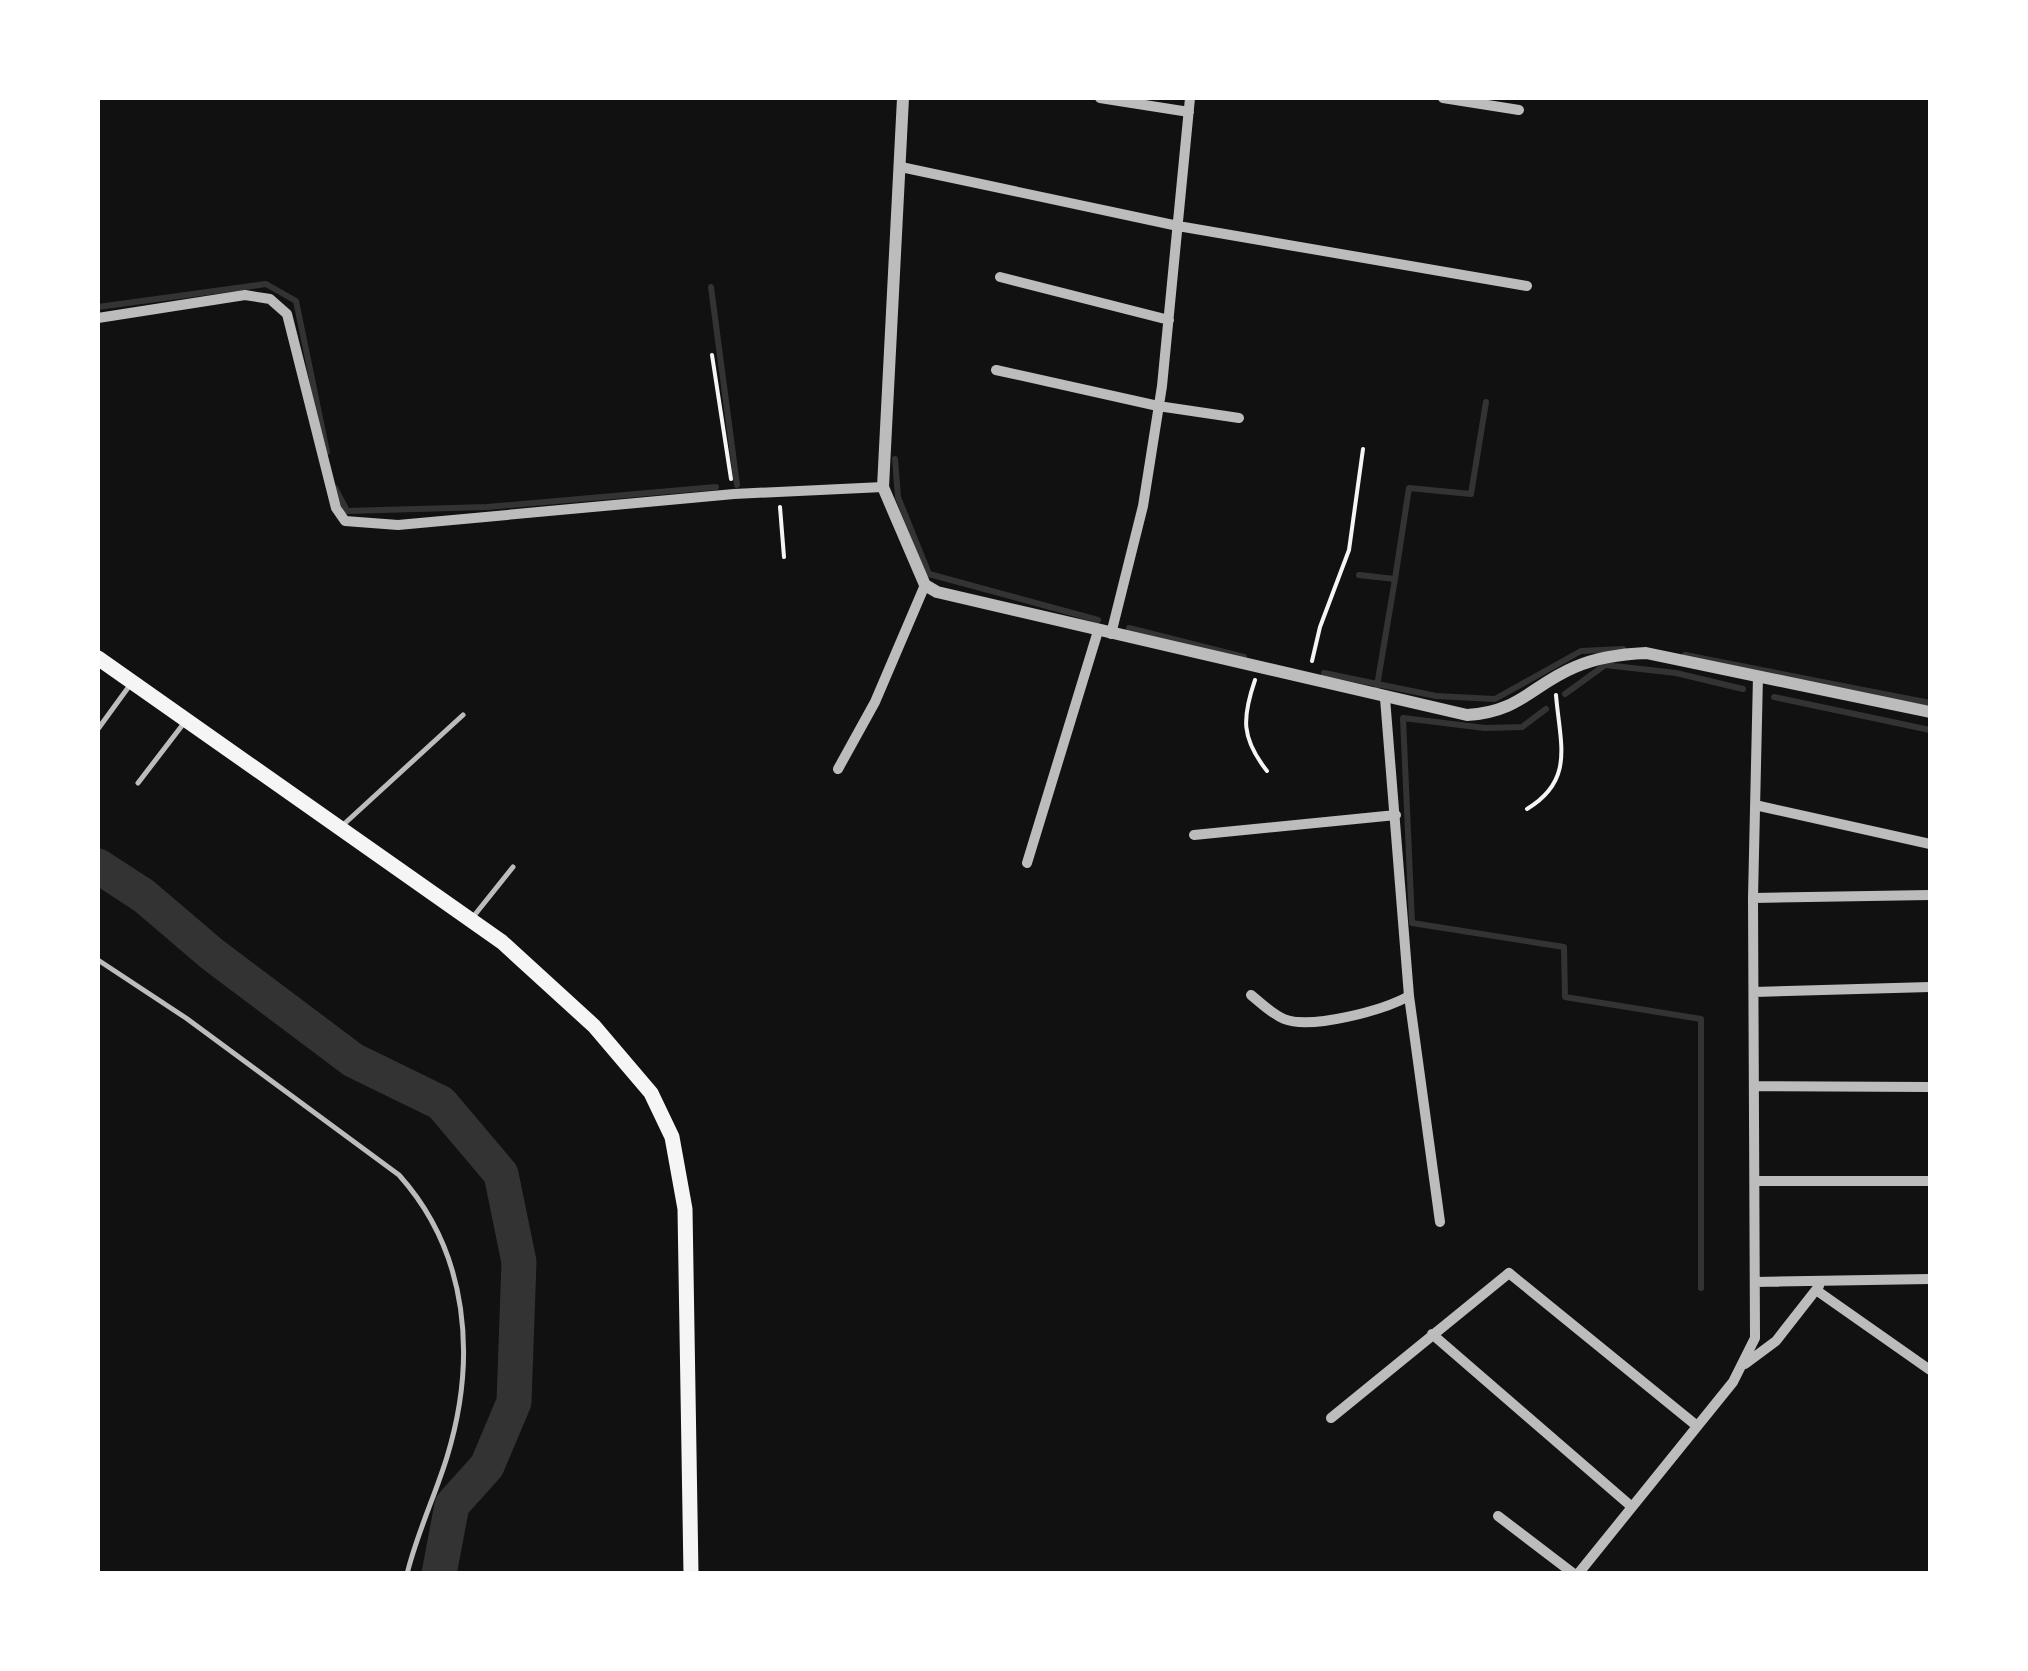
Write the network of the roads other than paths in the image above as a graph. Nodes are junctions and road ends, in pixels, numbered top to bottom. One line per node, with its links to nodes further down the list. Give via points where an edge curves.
1 (902, 98): 7 (street)
2 (1100, 98): 6 (street)
3 (1190, 98): 6 (street)
4 (1443, 98): 5 (street)
5 (1519, 110)
6 (1190, 112): 8 (street)
7 (901, 167): 8 (street); 16 (street)
8 (1178, 226): 10 (street); 12 (street)
9 (1000, 277): 12 (street)
10 (1528, 286)
11 (98, 318): 16 (street, via 245,295 270,299 287,314 336,508 345,520 398,525)
12 (1169, 320): 14 (street)
13 (996, 370): 14 (street)
14 (1158, 406): 15 (street); 18 (street, via 1144,506)
15 (1239, 418)
16 (882, 487): 17 (street)
17 (925, 586): 18 (street); 27 (street)
18 (1104, 633): 22 (street); 34 (street)
19 (98, 658): 21 (main road)
20 (1758, 676): 22 (street, via 1646,654 1590,662 1494,714); 23 (street); 29 (street)
21 (130, 685): 25 (main road); 26 (lane)
22 (1386, 698): 30 (street)
23 (1930, 712)
24 (463, 715): 31 (lane)
25 (184, 722): 28 (lane); 31 (main road)
26 (98, 729)
27 (838, 770)
28 (138, 783)
29 (1755, 805): 33 (street); 37 (street)
30 (1396, 815): 32 (street); 43 (street)
31 (341, 827): 38 (main road)
32 (1194, 835)
33 (1930, 844)
34 (1027, 863)
35 (513, 867): 38 (lane)
36 (1930, 895): 37 (street)
37 (1753, 898): 41 (street)
38 (471, 919): 60 (main road, via 594,1026 651,1094 672,1137 688,1244)
39 (98, 960): 59 (lane, via 399,1174 436,1229 462,1296 462,1380 448,1455)
40 (1930, 987): 41 (street)
41 (1754, 992): 44 (street)
42 (1251, 995): 43 (street, via 1298,1022 1370,1012)
43 (1409, 996): 48 (street)
44 (1756, 1086): 45 (street); 46 (street)
45 (1930, 1087)
46 (1756, 1181): 47 (street); 50 (street)
47 (1930, 1181)
48 (1440, 1222)
49 (1930, 1279): 51 (street)
50 (1755, 1282): 51 (street); 53 (street, via 1755,1338)
51 (1819, 1286): 53 (street, via 1776,1341); 54 (street)
52 (1432, 1334): 55 (street); 56 (street, via 1510,1272); 57 (street)
53 (1745, 1364): 56 (street)
54 (1930, 1370)
55 (1331, 1418)
56 (1697, 1426): 57 (street)
57 (1632, 1507): 61 (street)
58 (1498, 1516): 61 (street)
59 (408, 1574)
60 (691, 1574)
61 (1576, 1574)

